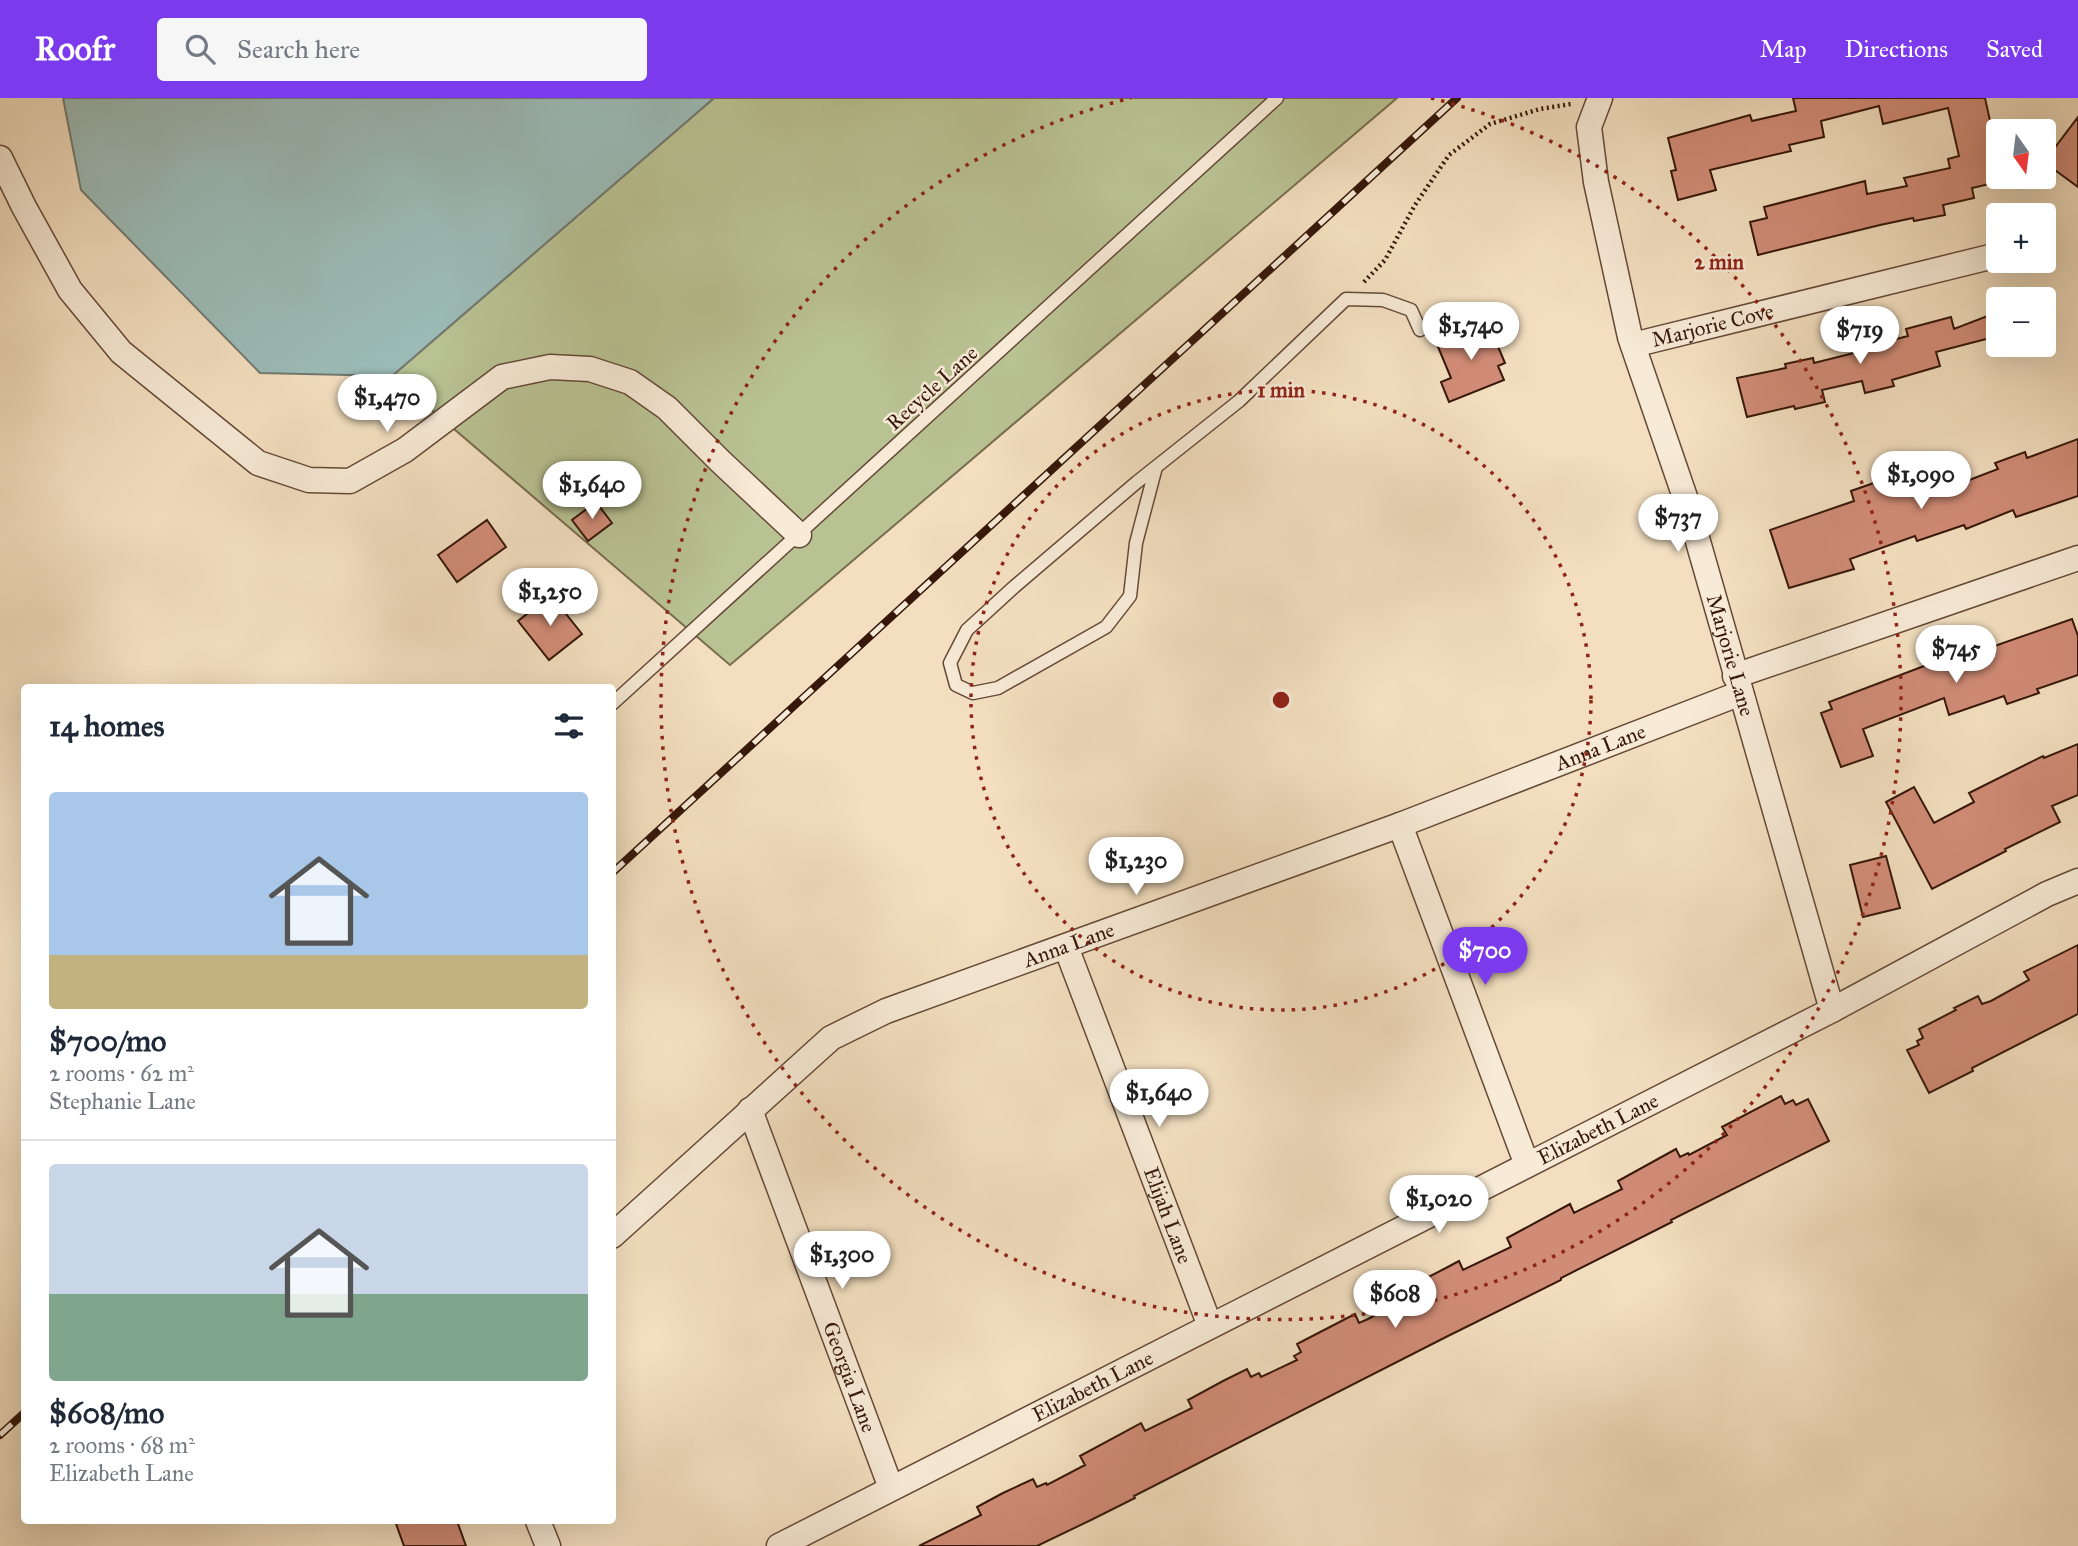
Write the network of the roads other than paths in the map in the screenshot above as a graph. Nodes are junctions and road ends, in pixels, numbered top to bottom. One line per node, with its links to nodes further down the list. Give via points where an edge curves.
1 (1276, 98): 8 (lane, Recycle Lane)
2 (1600, 98): 6 (street, Marjorie Lane, via 1589,127 1596,182)
3 (0, 158): 8 (street, via 70,290 121,352 258,463 309,480 350,481 405,450 502,377 550,367 590,369 630,382 667,408)
4 (1986, 258): 6 (street, Marjorie Cove)
5 (1420, 330): 7 (lane, via 1411,310 1383,300 1346,299 1239,401)
6 (1633, 345): 10 (street, Marjorie Lane, via 1687,503)
7 (1156, 467): 7 (lane, via 967,630 950,663 956,685 973,693 998,688 1106,627 1130,596 1136,543)
8 (799, 535): 11 (lane, Recycle Lane)
9 (2078, 558): 10 (street, Anna Lane)
10 (1738, 684): 12 (street, Anna Lane); 15 (street, Marjorie Lane)
11 (616, 700)
12 (1400, 825): 14 (street, Anna Lane); 17 (street)
13 (2078, 881): 15 (street, Elizabeth Lane)
14 (1066, 947): 16 (street, Anna Lane, via 886,1011 831,1038); 19 (street, Elijah Lane)
15 (1832, 1010): 17 (street, Elizabeth Lane)
16 (750, 1110): 18 (street, Anna Lane); 20 (street, Georgia Lane)
17 (1527, 1165): 19 (street, Elizabeth Lane)
18 (616, 1232)
19 (1210, 1326): 20 (street, Elizabeth Lane)
20 (891, 1488): 23 (street, Elizabeth Lane)
21 (539, 1524): 22 (street)
22 (548, 1546)
23 (779, 1546)

